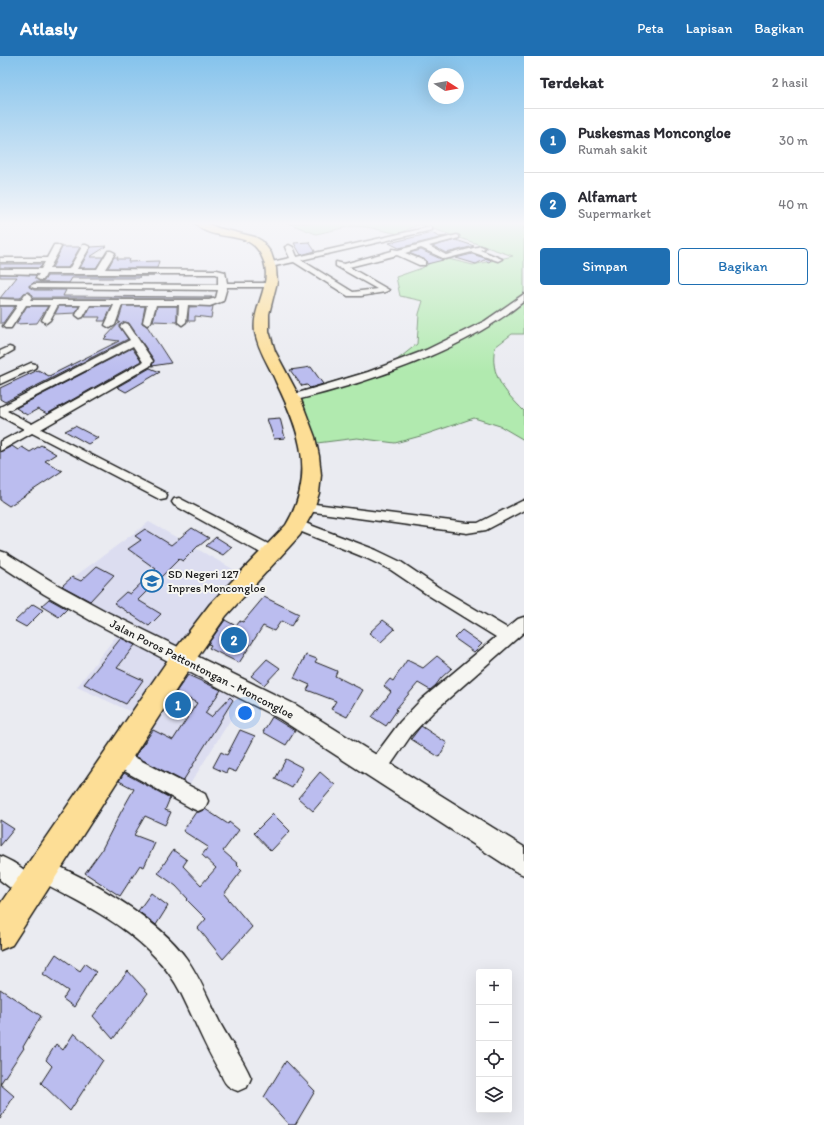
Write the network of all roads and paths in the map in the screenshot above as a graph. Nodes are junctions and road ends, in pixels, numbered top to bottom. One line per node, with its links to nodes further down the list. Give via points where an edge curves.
1 (44, 273): 6 (street)
2 (221, 273): 7 (street)
3 (270, 273): 8 (main road)
4 (316, 273): 5 (street, via 351,294 385,290)
5 (355, 273)
6 (34, 286): 7 (street); 11 (street)
7 (223, 287): 8 (street); 16 (street, via 220,299 215,302)
8 (271, 287): 28 (main road, via 262,314 262,331)
9 (524, 297): 28 (street, via 508,311 432,352)
10 (0, 302): 11 (street)
11 (24, 302): 14 (street); 23 (street)
12 (87, 302): 13 (street); 14 (street); 18 (street)
13 (119, 302): 15 (street); 22 (street)
14 (55, 303): 19 (street)
15 (152, 303): 16 (street); 20 (street)
16 (184, 303): 21 (street)
17 (524, 305): 28 (street, via 453,347 397,371)
18 (80, 316)
19 (46, 320)
20 (147, 322)
21 (182, 322)
22 (110, 325)
23 (8, 326)
24 (125, 326): 25 (street)
25 (135, 341): 29 (street); 30 (street, via 148,362 144,367)
26 (30, 366): 27 (street)
27 (0, 381)
28 (293, 402): 35 (main road, via 311,451 311,486)
29 (0, 411): 30 (street)
30 (32, 429): 31 (street); 32 (street)
31 (0, 447)
32 (161, 496)
33 (179, 502): 37 (street)
34 (524, 504): 35 (street, via 481,527 467,528)
35 (307, 507): 36 (main road)
36 (297, 525): 37 (main road); 40 (street, via 396,566)
37 (273, 553): 41 (main road, via 218,610)
38 (0, 557): 41 (street, Jalan Poros Pattontongan - Moncongloe, via 102,618)
39 (524, 623): 40 (street)
40 (509, 637): 43 (street, via 427,706 406,728)
41 (183, 658): 42 (main road); 43 (street, Jalan Poros Pattontongan - Moncongloe, via 288,712)
42 (117, 757): 44 (street); 47 (main road)
43 (378, 767): 45 (street, Jalan Poros Pattontongan - Moncongloe)
44 (198, 801)
45 (524, 862)
46 (0, 867): 47 (street)
47 (36, 879): 48 (main road); 49 (street, via 111,908 142,931 170,957 197,998 212,1034)
48 (0, 933)
49 (238, 1078)

